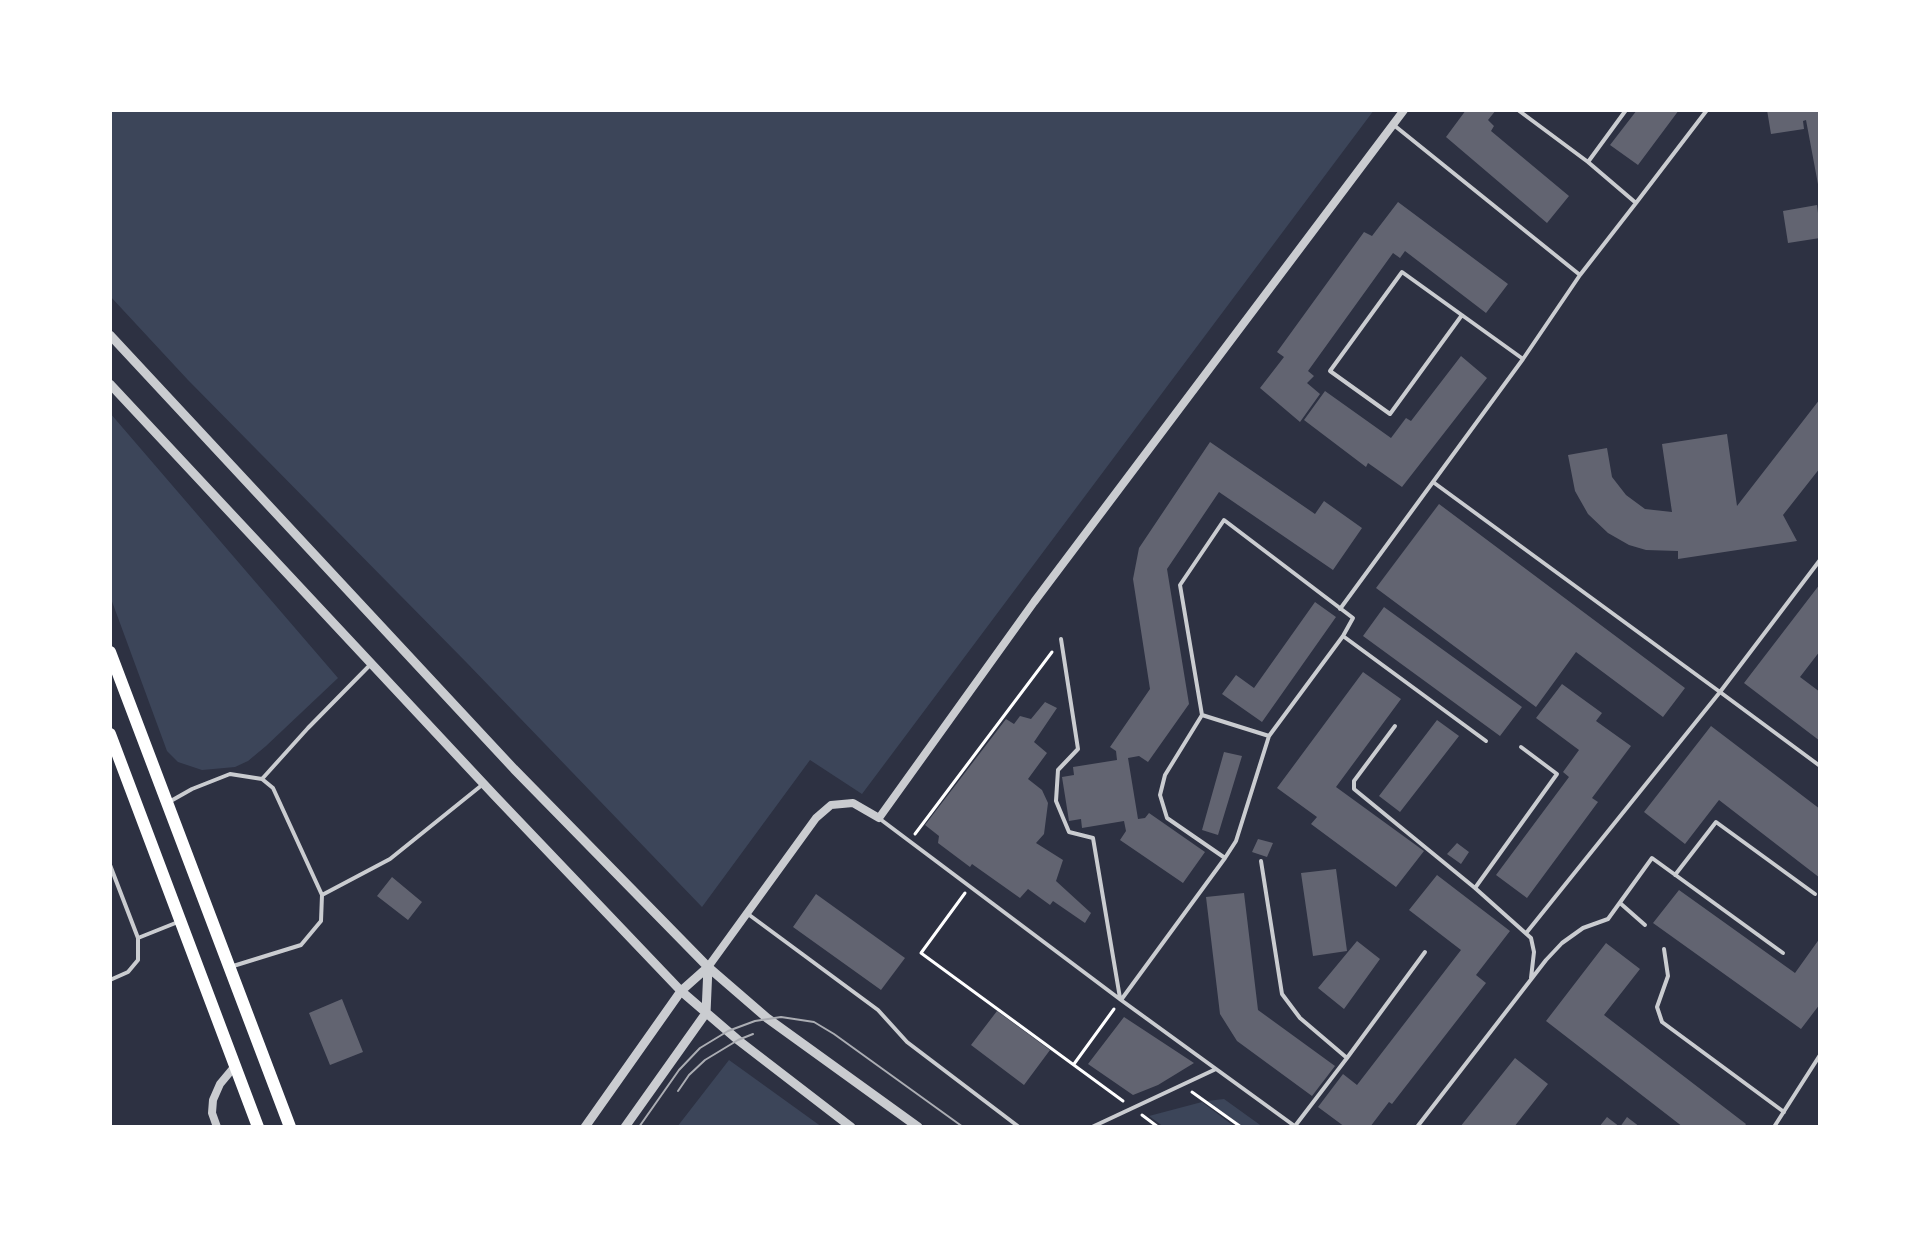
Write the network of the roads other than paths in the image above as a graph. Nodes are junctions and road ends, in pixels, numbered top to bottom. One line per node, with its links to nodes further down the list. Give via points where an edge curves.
1 (1404, 110): 5 (street)
2 (1518, 110): 6 (lane)
3 (1626, 110): 6 (lane)
4 (1707, 110): 7 (lane)
5 (1393, 125): 8 (lane); 31 (street, via 1034,602)
6 (1588, 162): 7 (lane)
7 (1636, 203): 8 (lane)
8 (1580, 275): 11 (lane)
9 (1462, 315): 9 (lane, via 1402,272 1330,371 1390,414); 11 (lane)
10 (110, 335): 48 (street, via 514,769)
11 (1523, 359): 13 (lane)
12 (110, 384): 19 (street)
13 (1433, 482): 15 (lane); 20 (lane)
14 (1820, 560): 20 (lane)
15 (1340, 609): 16 (lane, via 1353,618); 21 (lane, via 1224,520 1180,585)
16 (1343, 636): 24 (lane); 25 (lane)
17 (1061, 639): 53 (lane, via 1078,749 1058,770 1056,801 1069,832 1093,838)
18 (110, 652): 30 (highway)
19 (372, 663): 28 (lane); 29 (street)
20 (1720, 692): 27 (lane); 43 (lane)
21 (1202, 715): 24 (lane); 32 (lane, via 1165,775 1160,795 1167,818)
22 (1395, 726): 36 (lane, via 1354,781 1354,789)
23 (110, 734): 41 (highway)
24 (1269, 736): 32 (lane, via 1236,841)
25 (1486, 741)
26 (1521, 747): 36 (lane, via 1557,774)
27 (1820, 766)
28 (262, 779): 30 (lane, via 230,774); 38 (lane, via 273,788)
29 (483, 784): 38 (lane, via 390,859); 52 (street)
30 (167, 803): 49 (highway)
31 (879, 818): 40 (street, via 853,803 831,805); 53 (lane)
32 (1225, 858): 53 (lane)
33 (1261, 861): 56 (lane, via 1282,994 1300,1018)
34 (110, 865): 44 (lane)
35 (1674, 875): 37 (lane, via 1716,822); 39 (lane, via 1652,858); 47 (lane)
36 (1475, 888): 43 (lane)
37 (1815, 894)
38 (322, 895): 49 (lane, via 321,921 301,945)
39 (1620, 903): 42 (lane); 51 (lane, via 1608,919 1562,943)
40 (746, 912): 48 (street); 68 (lane, via 878,1010 907,1042)
41 (180, 921): 44 (lane); 57 (highway)
42 (1645, 925)
43 (1527, 932): 51 (lane, via 1534,952)
44 (138, 938): 50 (lane, via 138,960)
45 (1664, 949): 59 (lane, via 1668,976 1657,1007 1662,1022)
46 (1425, 952): 56 (lane)
47 (1783, 953)
48 (708, 967): 52 (street); 54 (street); 67 (street, via 767,1018)
49 (228, 968): 63 (highway)
50 (110, 980)
51 (1531, 980): 70 (lane)
52 (681, 991): 54 (street); 64 (street)
53 (1121, 1000): 58 (lane)
54 (706, 1013): 65 (street); 66 (street)
55 (1819, 1057): 59 (lane)
56 (1347, 1058): 60 (lane)
57 (235, 1066): 61 (street, via 213,1100); 62 (highway)
58 (1216, 1069): 60 (lane); 69 (lane)
59 (1784, 1112): 71 (lane)
60 (1295, 1126)
61 (217, 1127)
62 (258, 1127)
63 (290, 1127)
64 (585, 1127)
65 (625, 1127)
66 (851, 1127)
67 (918, 1127)
68 (1019, 1127)
69 (1092, 1127)
70 (1417, 1127)
71 (1774, 1127)

